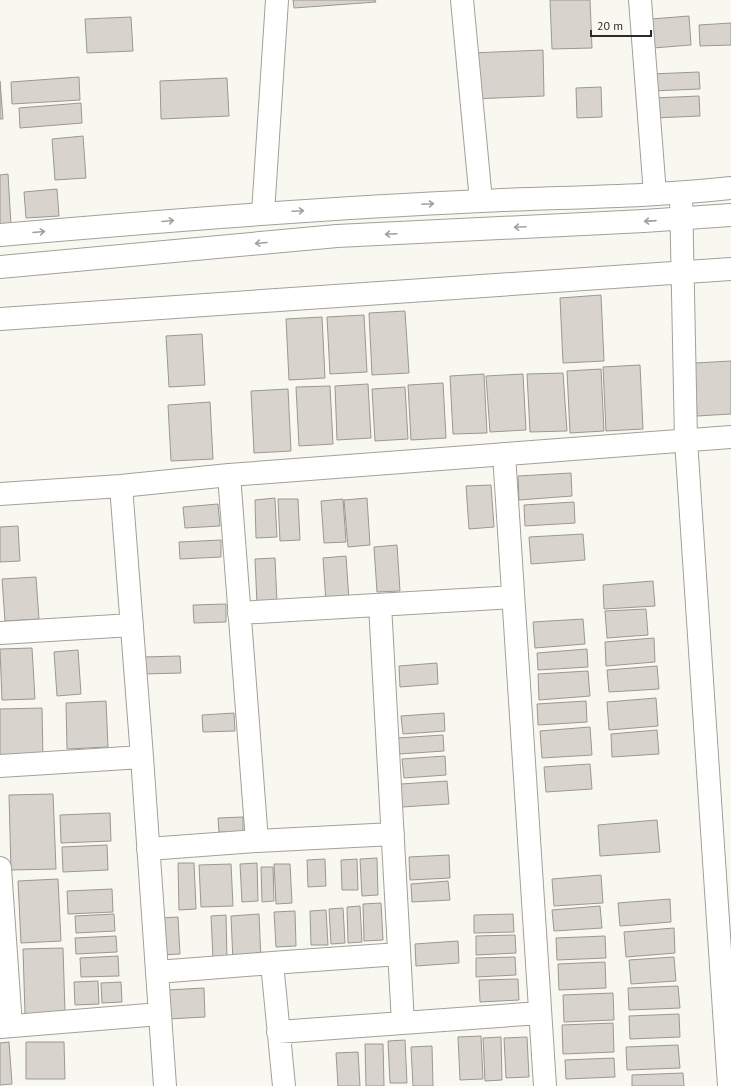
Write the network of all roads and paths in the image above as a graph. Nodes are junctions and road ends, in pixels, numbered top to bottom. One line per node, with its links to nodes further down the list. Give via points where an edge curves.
1 (277, 0): 8 (street)
2 (462, 0): 7 (street)
3 (640, 0): 5 (street)
4 (731, 188): 6 (street)
5 (655, 194): 6 (street); 7 (street)
6 (681, 194): 10 (street)
7 (481, 200): 8 (street, one-way to 7)
8 (263, 213): 11 (street, one-way to 8)
9 (731, 215): 10 (street)
10 (682, 218): 12 (street, one-way to 12, via 337,236); 14 (street)
11 (0, 235)
12 (0, 267)
13 (731, 269): 14 (street)
14 (684, 272): 15 (street); 17 (street)
15 (0, 319)
16 (731, 437): 17 (street)
17 (686, 440): 18 (street); 34 (street)
18 (504, 454): 19 (street); 22 (street)
19 (229, 475): 20 (street); 24 (street)
20 (121, 486): 21 (street); 25 (street)
21 (0, 494)
22 (513, 597): 23 (street); 38 (street)
23 (380, 605): 24 (street); 29 (street)
24 (239, 613): 30 (street)
25 (132, 626): 26 (street); 27 (street)
26 (0, 633)
27 (142, 757): 28 (street); 31 (street)
28 (0, 766)
29 (393, 834): 30 (street); 35 (street)
30 (257, 841): 31 (street)
31 (148, 849): 37 (street)
32 (0, 868): 33 (street)
33 (1, 889): 41 (street)
34 (724, 910): 46 (street)
35 (399, 954): 36 (street); 40 (street)
36 (272, 963): 37 (street); 42 (street)
37 (157, 972): 39 (street)
38 (540, 1013): 40 (street); 45 (street)
39 (160, 1014): 41 (street); 43 (street)
40 (403, 1022): 42 (street)
41 (6, 1026)
42 (278, 1032): 44 (street)
43 (165, 1086)
44 (284, 1086)
45 (545, 1086)
46 (729, 1086)

